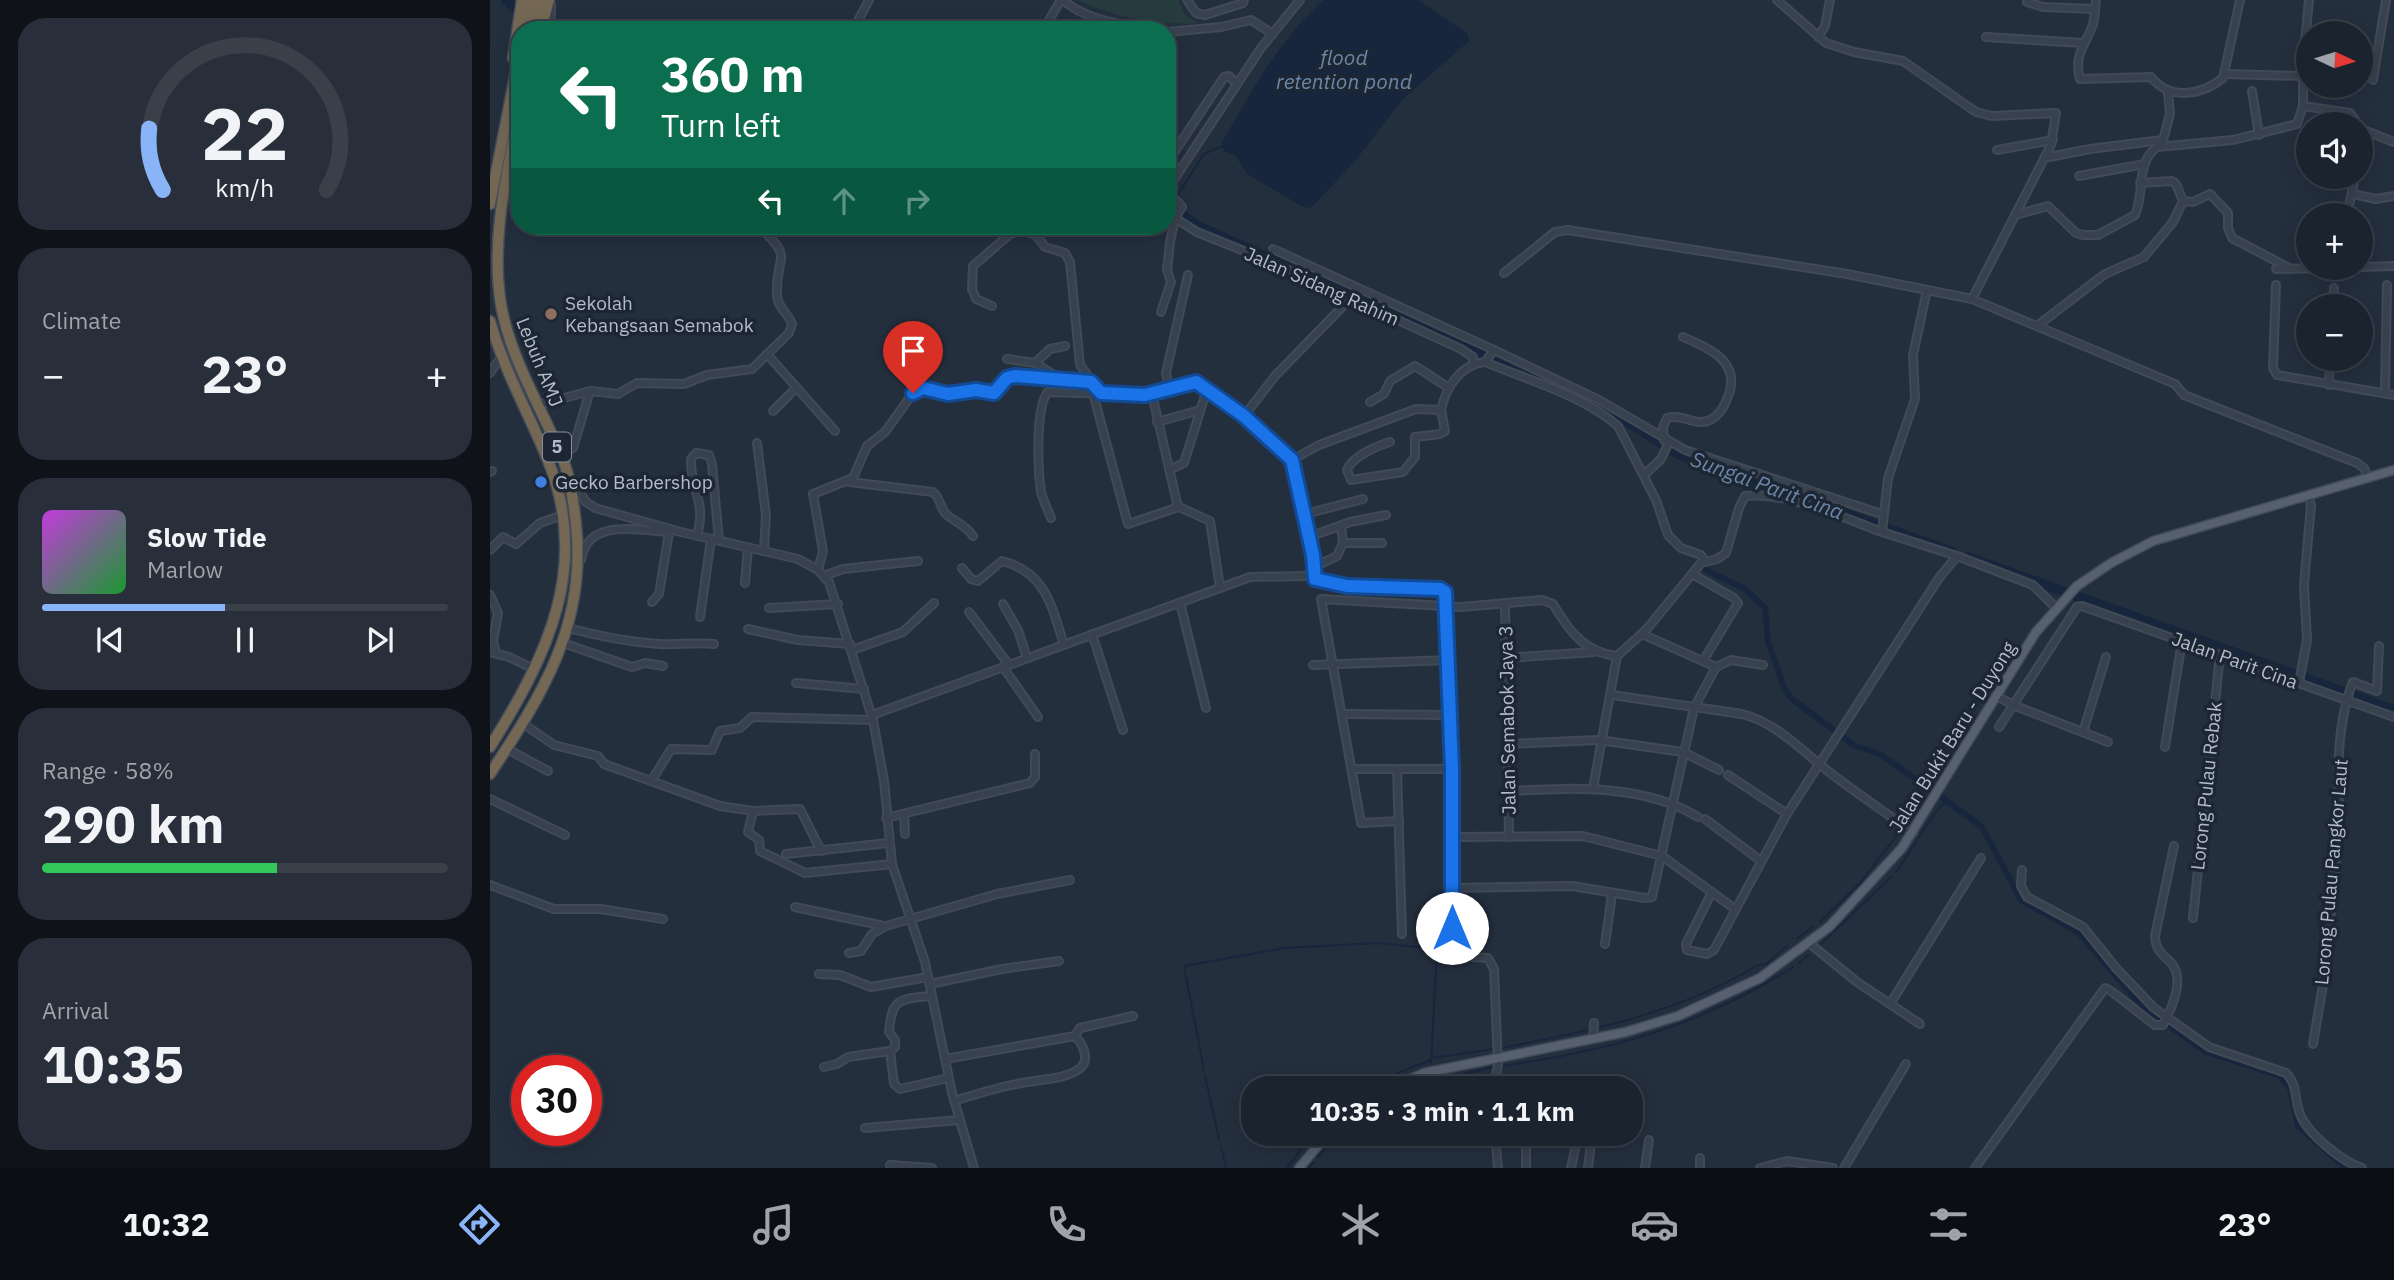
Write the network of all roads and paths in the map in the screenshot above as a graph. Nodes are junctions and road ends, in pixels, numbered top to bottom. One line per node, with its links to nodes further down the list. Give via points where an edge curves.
1 (530, 0): 18 (highway)
2 (540, 0): 18 (highway)
3 (550, 0): 18 (highway)
4 (869, 0): 19 (street)
5 (1062, 0): 20 (street); 21 (street)
6 (1187, 0): 14 (street, via 1196,13 1205,15)
7 (1300, 0): 24 (street)
8 (1778, 0): 25 (street)
9 (1830, 0): 25 (street)
10 (2096, 0): 17 (street)
11 (2240, 0): 28 (street)
12 (2309, 0): 22 (street)
13 (2386, 0): 16 (street); 30 (street)
14 (1243, 1)
15 (2027, 2): 17 (street)
16 (2394, 2)
17 (2095, 9): 27 (street)
18 (531, 21)
19 (858, 21)
20 (1049, 21)
21 (1108, 21)
22 (2307, 21)
23 (1176, 31): 24 (street, via 1244,20)
24 (1273, 34): 31 (street)
25 (1818, 37): 42 (street, via 1835,47 1903,61 1983,114 2056,113)
26 (1986, 37): 27 (street)
27 (2082, 43): 34 (street, via 2077,65 2080,79 2151,77)
28 (2226, 74): 29 (street); 34 (street, via 2203,91)
29 (2296, 76)
30 (2373, 80)
31 (1237, 84): 45 (street, via 1224,77); 50 (street)
32 (2252, 91): 41 (street)
33 (511, 92): 38 (highway)
34 (2168, 92): 44 (street, via 2170,114)
35 (511, 95): 38 (highway)
36 (2302, 98): 37 (street)
37 (2302, 106): 39 (street); 41 (street, via 2297,124)
38 (507, 110): 59 (highway)
39 (2343, 112)
40 (2373, 134): 43 (street)
41 (2259, 135): 44 (street, via 2233,141)
42 (2053, 140): 46 (street); 47 (street)
43 (2394, 142)
44 (2162, 143): 47 (street); 48 (street)
45 (1176, 149)
46 (1997, 150)
47 (2043, 158): 60 (street)
48 (2145, 164): 51 (street); 52 (street)
49 (511, 166): 108 (highway, Lebuh AMJ / 5, via 496,273 508,332)
50 (1176, 170)
51 (2079, 176)
52 (2140, 183): 57 (street, via 2172,181); 60 (street, via 2135,215 2098,235 2076,233 2048,206)
53 (2354, 189): 54 (street)
54 (2353, 194): 55 (street, via 2376,199); 58 (street)
55 (2394, 196)
56 (1176, 199): 61 (street, via 1181,204)
57 (2183, 201): 70 (street, via 2213,197 2228,214 2232,238); 83 (street, via 2173,222 2144,257 2105,274)
58 (2350, 203)
59 (490, 204)
60 (2015, 215): 80 (street)
61 (1176, 217): 79 (street, Jalan Sidang Rahim, via 1198,232)
62 (768, 235): 88 (street, via 782,251 777,294 792,324)
63 (1009, 235): 81 (street, via 973,266 976,299)
64 (1036, 235): 96 (street, via 1045,247 1062,251 1069,262 1080,365)
65 (1172, 235): 82 (street, via 1167,259 1171,282)
66 (1273, 249): 87 (street)
67 (2394, 266): 68 (street)
68 (2373, 267)
69 (2276, 269): 70 (street)
70 (2291, 269): 71 (street)
71 (2296, 269)
72 (1504, 273): 77 (street, via 1548,236 1568,230)
73 (1188, 275): 98 (street, via 1166,373)
74 (2276, 285): 97 (street, via 2274,372)
75 (2387, 285): 104 (street)
76 (2334, 288): 78 (street)
77 (1927, 290): 80 (street); 132 (street, via 1913,355 1915,399 1888,478)
78 (2334, 294)
79 (1345, 295): 91 (street, Jalan Sidang Rahim); 112 (street, via 1345,304 1334,318 1275,376)
80 (1972, 299): 83 (street)
81 (992, 306)
82 (1161, 312)
83 (2037, 326): 124 (street, via 2175,384 2184,395 2357,463)
84 (491, 328): 89 (highway, Lebuh AMJ / 5)
85 (1684, 337): 117 (street, via 1724,359 1731,385 1725,404 1710,420 1667,418 1663,427)
86 (1065, 346): 92 (street, via 1050,349)
87 (1494, 351): 91 (street); 117 (street, via 1599,400)
88 (767, 355): 100 (street); 102 (street, via 752,369 707,375 684,384 637,383 618,394)
89 (501, 357): 94 (street); 130 (highway, Lebuh AMJ / 5, via 547,458)
90 (1007, 359): 92 (street)
91 (1480, 362): 99 (street, via 1458,374); 123 (street, Jalan Sidang Rahim, via 1608,417)
92 (1035, 363): 95 (street)
93 (2330, 371): 97 (street)
94 (490, 373)
95 (1053, 377): 96 (street); 125 (street, via 1010,376 994,393 918,390 885,432 867,446)
96 (1091, 382): 103 (street)
97 (2329, 385): 104 (street)
98 (1168, 388): 101 (street, via 1189,382); 105 (street)
99 (1449, 388): 107 (street, via 1415,366); 110 (street)
100 (795, 389): 111 (street); 114 (street)
101 (1207, 389): 109 (street); 112 (street)
102 (590, 391): 108 (street); 118 (street, via 573,448)
103 (1097, 393): 105 (street); 128 (street, via 1128,524); 133 (street, via 1048,393 1041,401 1041,492)
104 (2385, 393): 106 (street)
105 (1152, 394): 113 (street)
106 (2394, 395)
107 (1370, 402)
108 (538, 405): 118 (highway, Lebuh AMJ / 5)
109 (1200, 410): 113 (street); 121 (street, via 1184,463)
110 (1441, 410): 115 (street, via 1445,431 1415,438 1415,457 1403,472 1352,480 1349,464); 119 (street, via 1416,409 1319,445)
111 (773, 411)
112 (1244, 416): 119 (street)
113 (1157, 422): 121 (street)
114 (835, 431)
115 (1390, 442)
116 (757, 443): 146 (street, via 766,515)
117 (1666, 445): 123 (street); 132 (street)
118 (560, 454): 120 (highway, Lebuh AMJ / 5)
119 (1292, 460): 129 (street)
120 (565, 466): 137 (street, via 579,492 596,508); 152 (highway, Lebuh AMJ / 5, via 574,501)
121 (1169, 470): 128 (street)
122 (2394, 470): 124 (main road, Jalan Bukit Baru - Duyong)
123 (1646, 473): 148 (street, Jalan Sidang Rahim, via 1668,535)
124 (2368, 478): 126 (main road, Jalan Bukit Baru - Duyong)
125 (849, 482): 139 (street, via 933,492 943,511); 153 (street, via 813,494 823,551)
126 (2308, 495): 165 (main road, Jalan Bukit Baru - Duyong, via 2153,541 2111,563); 196 (street, via 2304,585 2308,625)
127 (1363, 499): 129 (street)
128 (1179, 507): 157 (street, via 1210,521)
129 (1305, 514): 140 (street)
130 (564, 515): 145 (street, via 540,523 516,544 503,537); 195 (highway, Lebuh AMJ / 5, via 566,549 558,611)
131 (1386, 515): 134 (street)
132 (1882, 516): 135 (street)
133 (1051, 518)
134 (1341, 527): 140 (street); 142 (street)
135 (1882, 530): 147 (street); 148 (street, via 1810,507 1745,496 1728,549 1717,559)
136 (670, 532): 137 (street); 152 (street, via 602,531 585,544); 159 (street, via 659,594)
137 (681, 532): 138 (street)
138 (698, 536): 141 (street); 141 (street, via 703,510 692,480 691,458 701,452 709,455 712,464)
139 (973, 536)
140 (1309, 537): 150 (street)
141 (715, 540): 144 (street); 169 (street)
142 (1343, 543): 143 (street); 150 (street, via 1337,556)
143 (1382, 543)
144 (748, 548): 146 (street); 156 (street)
145 (490, 550)
146 (764, 551): 153 (street, via 797,559)
147 (1957, 556): 165 (street, via 2033,586); 222 (street)
148 (1704, 560): 154 (street)
149 (918, 561): 153 (street)
150 (1314, 567): 155 (street)
151 (962, 568): 177 (street, via 978,581 1002,561 1036,580 1049,597)
152 (579, 571): 170 (highway, Lebuh AMJ / 5)
153 (821, 573): 162 (street)
154 (1692, 573): 173 (street); 188 (street, via 1738,603)
155 (1313, 576): 157 (street, via 1259,575); 166 (street, via 1319,582 1347,586 1442,590)
156 (744, 583)
157 (1220, 588): 161 (street)
158 (490, 596): 181 (street, via 498,613)
159 (652, 602)
160 (934, 603): 179 (street, via 903,632)
161 (1180, 603): 172 (street); 203 (street)
162 (838, 604): 167 (street); 179 (street)
163 (1003, 604): 185 (street)
164 (1505, 604): 166 (street); 180 (street, via 1534,600 1553,604 1561,619); 186 (street, Jalan Semabok Jaya 3)
165 (2058, 605): 201 (main road, Jalan Bukit Baru - Duyong)
166 (1448, 607): 187 (street); 189 (street, via 1321,599)
167 (769, 608)
168 (969, 612): 193 (street)
169 (700, 617)
170 (568, 628): 175 (highway, Lebuh AMJ / 5); 176 (street, via 612,639)
171 (748, 629): 179 (street)
172 (1092, 634): 177 (street); 212 (street)
173 (1642, 634): 183 (street); 188 (street)
174 (2182, 641): 182 (street, Jalan Parit Cina); 202 (street, Jalan Parit Cina, via 2089,606 2077,607); 218 (street)
175 (563, 643): 192 (street, via 632,667 645,663); 210 (highway, Lebuh AMJ / 5)
176 (714, 643)
177 (1064, 645): 185 (street)
178 (2379, 646): 200 (street, via 2377,691 2353,682)
179 (851, 647): 198 (street)
180 (1594, 652): 183 (street); 186 (street)
181 (493, 653): 195 (street)
182 (2220, 654): 196 (street, Jalan Parit Cina); 261 (street, Lorong Pulau Rebak)
183 (1618, 656): 199 (street)
184 (2106, 657): 213 (street)
185 (1027, 658): 193 (street)
186 (1506, 658): 217 (street, Jalan Semabok Jaya 3)
187 (1449, 660): 189 (street); 206 (street)
188 (1703, 661): 194 (street)
189 (1334, 662): 190 (street); 205 (street)
190 (1313, 665)
191 (1763, 665): 194 (street, via 1731,660)
192 (663, 666)
193 (1006, 666): 207 (street); 209 (street)
194 (1716, 667): 204 (street)
195 (536, 670): 216 (highway, Lebuh AMJ / 5)
196 (2299, 681): 200 (street, Jalan Parit Cina)
197 (796, 683): 198 (street)
198 (864, 689): 209 (street)
199 (1612, 695): 204 (street); 214 (street)
200 (2347, 695): 208 (street, Jalan Parit Cina); 280 (street, Lorong Pulau Pangkor Laut, via 2325,973)
201 (1996, 696): 202 (street); 240 (main road, Jalan Bukit Baru - Duyong)
202 (2012, 705): 211 (street); 213 (street)
203 (1206, 708)
204 (1694, 708): 220 (street); 222 (street, via 1751,716)
205 (1343, 714): 206 (street); 223 (street)
206 (1451, 715): 225 (street)
207 (1038, 717)
208 (2394, 717)
209 (872, 718): 230 (street, via 752,717 740,728 720,732 712,750 671,749); 238 (street)
210 (522, 723): 219 (highway, Lebuh AMJ / 5); 230 (street, via 554,745 597,756 604,764)
211 (1999, 727)
212 (1123, 730)
213 (2083, 732): 215 (street)
214 (1603, 740): 217 (street); 220 (street); 231 (street)
215 (2108, 742)
216 (491, 743)
217 (1507, 744): 232 (street, Jalan Semabok Jaya 3)
218 (2165, 747)
219 (506, 749): 227 (street); 228 (highway, Lebuh AMJ / 5)
220 (1683, 752): 226 (street); 234 (street)
221 (1035, 754): 237 (street, via 1035,777 1030,783)
222 (1819, 762): 236 (street); 240 (street)
223 (1354, 769): 224 (street); 239 (street, via 1361,822)
224 (1397, 769): 225 (street); 239 (street)
225 (1452, 769): 243 (street)
226 (1719, 770)
227 (548, 771)
228 (490, 774)
229 (1728, 775): 236 (street)
230 (652, 780): 235 (street, via 720,806)
231 (1593, 788): 232 (street); 234 (street)
232 (1508, 791): 244 (street, Jalan Semabok Jaya 3)
233 (490, 799): 242 (street)
234 (1674, 803): 249 (street); 251 (street)
235 (752, 811): 247 (street, via 800,809); 252 (street, via 748,832 758,840 761,851 799,871 836,872)
236 (1787, 814): 251 (street)
237 (904, 816): 238 (street); 241 (street)
238 (886, 818): 245 (street)
239 (1399, 821): 266 (street)
240 (1913, 833): 267 (main road, Jalan Bukit Baru - Duyong, via 1858,897)
241 (905, 834)
242 (565, 835)
243 (1452, 837): 244 (street); 256 (street)
244 (1509, 837): 249 (street, via 1583,836)
245 (888, 843): 247 (street); 252 (street)
246 (2174, 846): 277 (street, via 2155,936 2156,948 2175,970 2175,999)
247 (821, 851): 248 (street)
248 (786, 854)
249 (1662, 856): 257 (street); 258 (street, via 1652,897)
250 (1981, 858): 275 (street)
251 (1761, 861): 260 (street)
252 (892, 864): 263 (street)
253 (2022, 870): 277 (street, via 2021,886 2027,897 2083,927)
254 (1070, 880): 263 (street, via 997,894)
255 (490, 885): 262 (street, via 554,909 600,909)
256 (1452, 888): 258 (street, via 1572,886); 265 (street)
257 (1712, 892): 260 (street); 260 (street, via 1687,950 1712,953)
258 (1612, 894): 268 (street)
259 (795, 907): 264 (street)
260 (1735, 909)
261 (2193, 918)
262 (663, 919)
263 (911, 921): 264 (street); 273 (street)
264 (886, 926): 269 (street, via 872,934 861,951)
265 (1452, 928)
266 (1402, 934)
267 (1810, 943): 275 (street); 282 (main road, Jalan Bukit Baru - Duyong, via 1724,997 1678,1016 1594,1031)
268 (1605, 944)
269 (849, 953)
270 (1473, 957): 282 (street, via 1488,958 1493,964)
271 (1059, 961): 273 (street)
272 (819, 974): 273 (street, via 840,975 871,987)
273 (929, 980): 274 (street)
274 (932, 996): 281 (street, via 897,1002 890,1013 889,1032 895,1044); 283 (street)
275 (1890, 1004): 278 (street)
276 (1133, 1016): 279 (street, via 1094,1023 1080,1028)
277 (2166, 1019): 312 (street, via 2155,1025 2105,988); 313 (street, via 2209,1047 2286,1073 2305,1123 2348,1162)
278 (1920, 1024)
279 (1075, 1036): 283 (street); 289 (street, via 1085,1052 1078,1070)
280 (2313, 1044)
281 (890, 1051): 285 (street, via 848,1057); 288 (street, via 896,1087)
282 (1498, 1058): 286 (main road, Jalan Bukit Baru - Duyong); 287 (street)
283 (945, 1059): 288 (street)
284 (1906, 1064): 311 (street)
285 (824, 1067)
286 (1417, 1076)
287 (1496, 1076)
288 (948, 1078): 289 (street)
289 (954, 1101): 290 (street)
290 (959, 1120): 291 (street); 301 (street)
291 (865, 1128)
292 (1649, 1140): 307 (street)
293 (1318, 1146): 302 (main road)
294 (1496, 1146): 303 (street)
295 (1526, 1146): 304 (street)
296 (1576, 1146): 305 (street)
297 (1591, 1146): 306 (street)
298 (1700, 1158): 308 (street)
299 (890, 1165): 300 (street)
300 (932, 1168)
301 (974, 1168)
302 (1299, 1168)
303 (1498, 1168)
304 (1526, 1168)
305 (1571, 1168)
306 (1588, 1168)
307 (1646, 1168)
308 (1700, 1168)
309 (1760, 1168): 310 (street, via 1787,1161)
310 (1833, 1168)
311 (1844, 1168)
312 (1975, 1168)
313 (2362, 1168)

